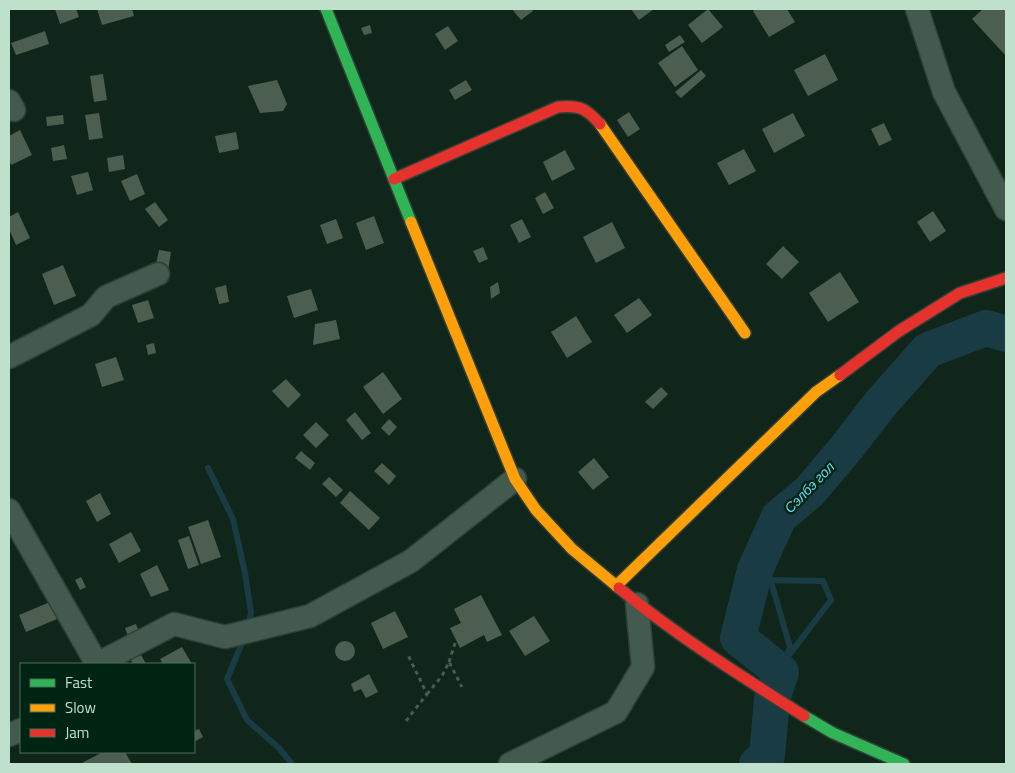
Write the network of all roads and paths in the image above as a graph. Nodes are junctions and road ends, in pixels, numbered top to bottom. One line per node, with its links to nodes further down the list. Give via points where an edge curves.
1 (326, 9): 3 (street)
2 (917, 9): 4 (street, via 944,92)
3 (394, 179): 7 (street, via 558,107 573,105 586,108 600,123); 9 (street)
4 (1006, 209)
5 (158, 274): 8 (street, via 106,297 91,315)
6 (1006, 278): 11 (street, via 960,293 899,331 816,392)
7 (745, 333)
8 (9, 357)
9 (515, 479): 11 (street, via 536,510 572,549); 17 (street, via 411,561 310,616 225,638 174,624)
10 (9, 510): 16 (street)
11 (616, 586): 12 (street)
12 (638, 604): 21 (street, via 643,667 616,712); 22 (street, via 744,679 833,733)
13 (456, 640): 15 (path)
14 (408, 653): 19 (path)
15 (449, 662): 18 (path); 19 (path)
16 (96, 663)
17 (99, 663)
18 (462, 686)
19 (427, 694): 20 (path)
20 (406, 721)
21 (510, 764)
22 (904, 764)

